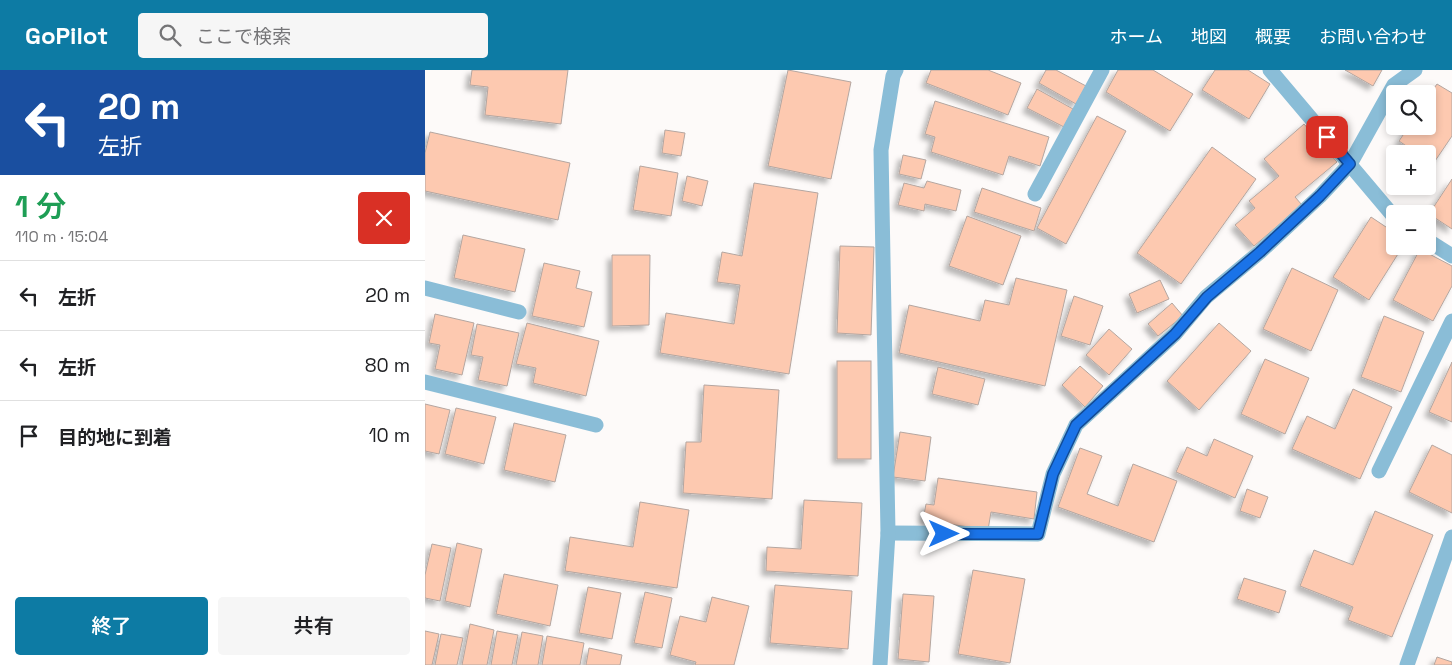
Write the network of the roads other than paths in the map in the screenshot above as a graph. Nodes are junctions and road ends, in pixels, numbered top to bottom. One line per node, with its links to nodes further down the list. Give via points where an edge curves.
1 (896, 70): 16 (street, via 881,150)
2 (1102, 70): 6 (street)
3 (1270, 70): 5 (street)
4 (1415, 70): 5 (street, via 1394,85)
5 (1350, 164): 7 (street); 16 (street, via 1076,425 1053,474 1038,534)
6 (1035, 194)
7 (1386, 207)
8 (1436, 246): 9 (street)
9 (1452, 256)
10 (425, 288): 11 (street)
11 (519, 312)
12 (1452, 321): 15 (street)
13 (425, 382): 14 (street)
14 (596, 425)
15 (1379, 471)
16 (888, 533): 18 (street)
17 (1452, 537): 19 (street)
18 (880, 665)
19 (1407, 665)

